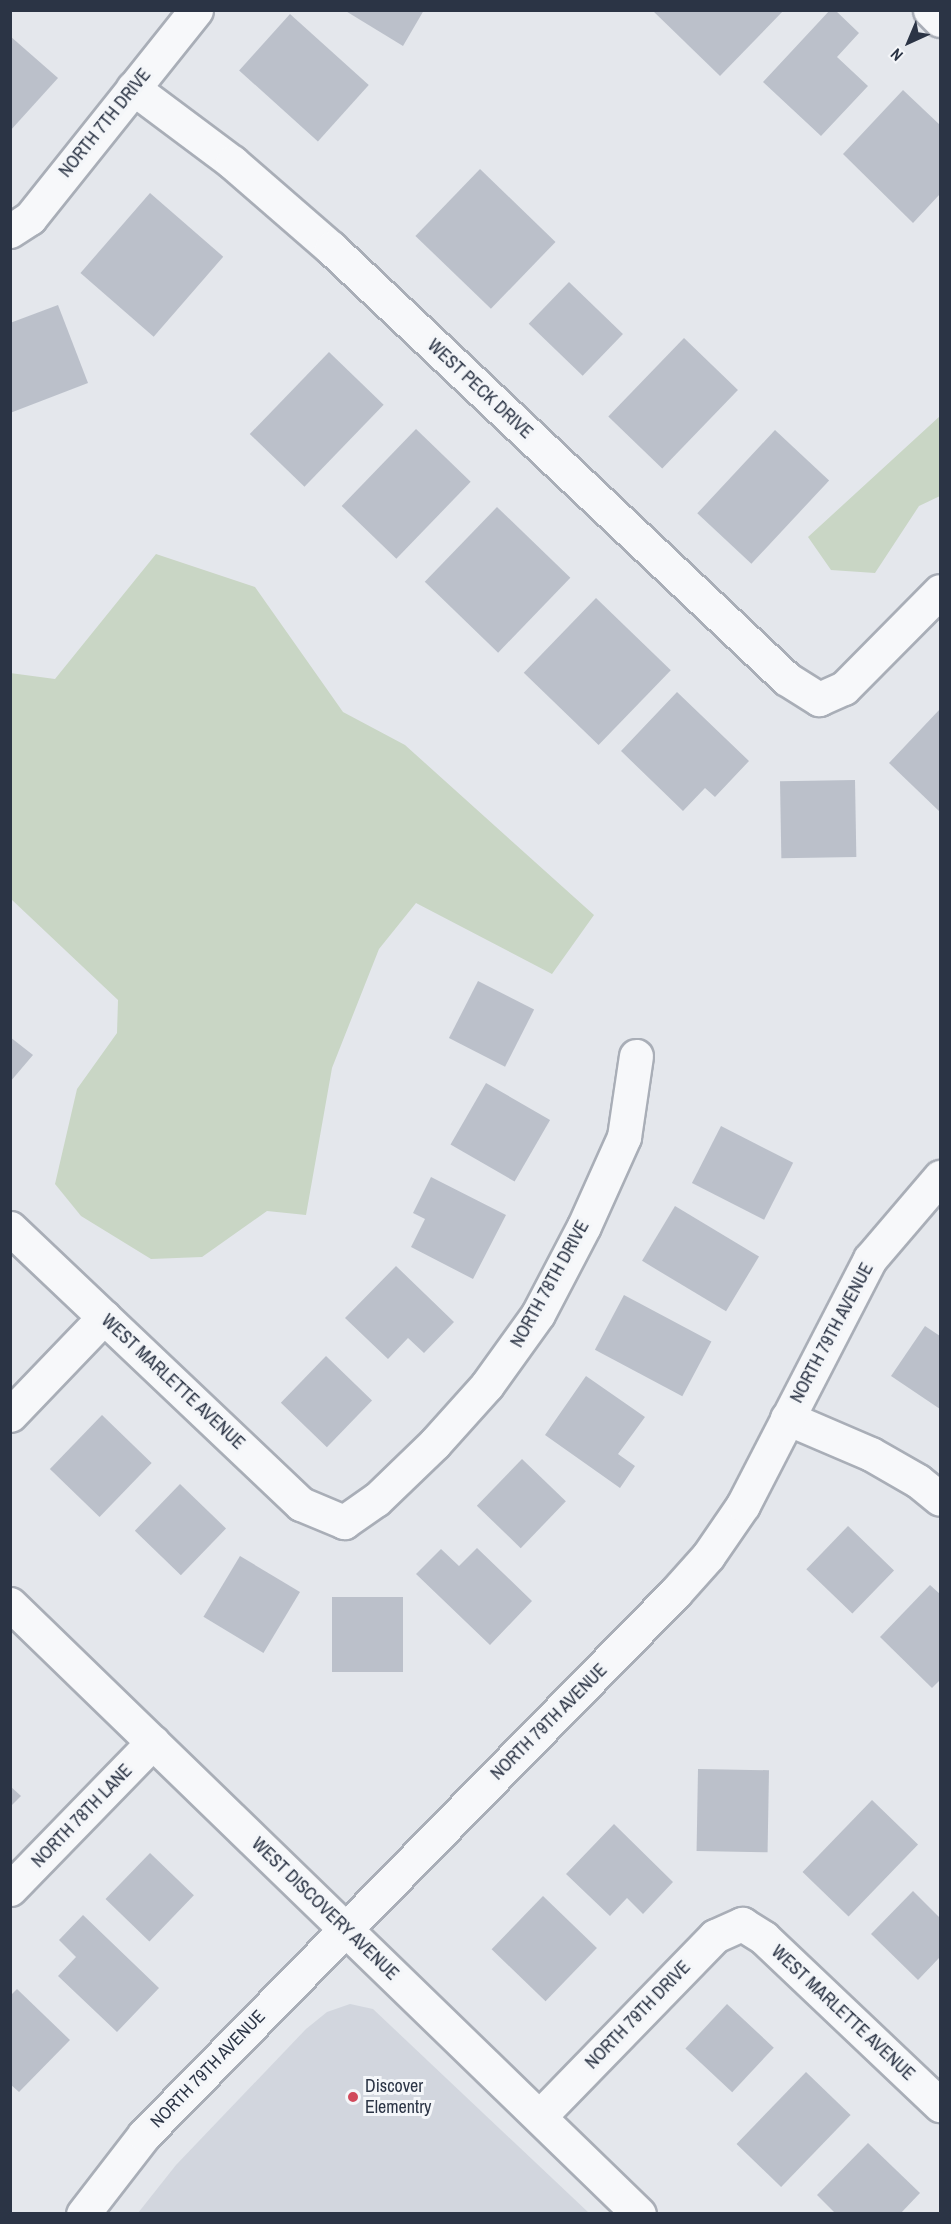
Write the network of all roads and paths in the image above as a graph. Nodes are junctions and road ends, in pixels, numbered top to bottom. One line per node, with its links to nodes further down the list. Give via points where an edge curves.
1 (196, 10): 4 (street, NORTH 7TH DRIVE)
2 (930, 10): 3 (street)
3 (940, 20)
4 (133, 88): 5 (street, NORTH 7TH DRIVE, via 30,218); 6 (street, WEST PECK DRIVE, via 232,162 330,248 787,679 819,699 844,688)
5 (10, 231)
6 (940, 591)
7 (636, 1056): 14 (street, NORTH 78TH DRIVE, via 624,1137 538,1314 487,1385 435,1443 376,1500)
8 (940, 1177): 12 (street, NORTH 79TH AVENUE, via 870,1259)
9 (10, 1228): 10 (street, WEST MARLETTE AVENUE)
10 (104, 1317): 11 (street); 14 (street, WEST MARLETTE AVENUE, via 302,1504)
11 (10, 1415)
12 (787, 1418): 13 (street, via 871,1454 918,1481); 19 (street, NORTH 79TH AVENUE, via 743,1505 708,1556)
13 (940, 1499)
14 (344, 1522)
15 (10, 1604): 16 (street, WEST DISCOVERY AVENUE)
16 (153, 1742): 17 (street, NORTH 78TH LANE); 19 (street, WEST DISCOVERY AVENUE)
17 (10, 1889)
18 (742, 1924): 20 (street, WEST MARLETTE AVENUE, via 764,1938); 21 (street, NORTH 79TH DRIVE, via 715,1936)
19 (345, 1928): 21 (street, WEST DISCOVERY AVENUE); 22 (street, NORTH 79TH AVENUE, via 144,2135)
20 (940, 2105)
21 (540, 2116): 23 (street, WEST DISCOVERY AVENUE)
22 (83, 2214)
23 (639, 2214)

